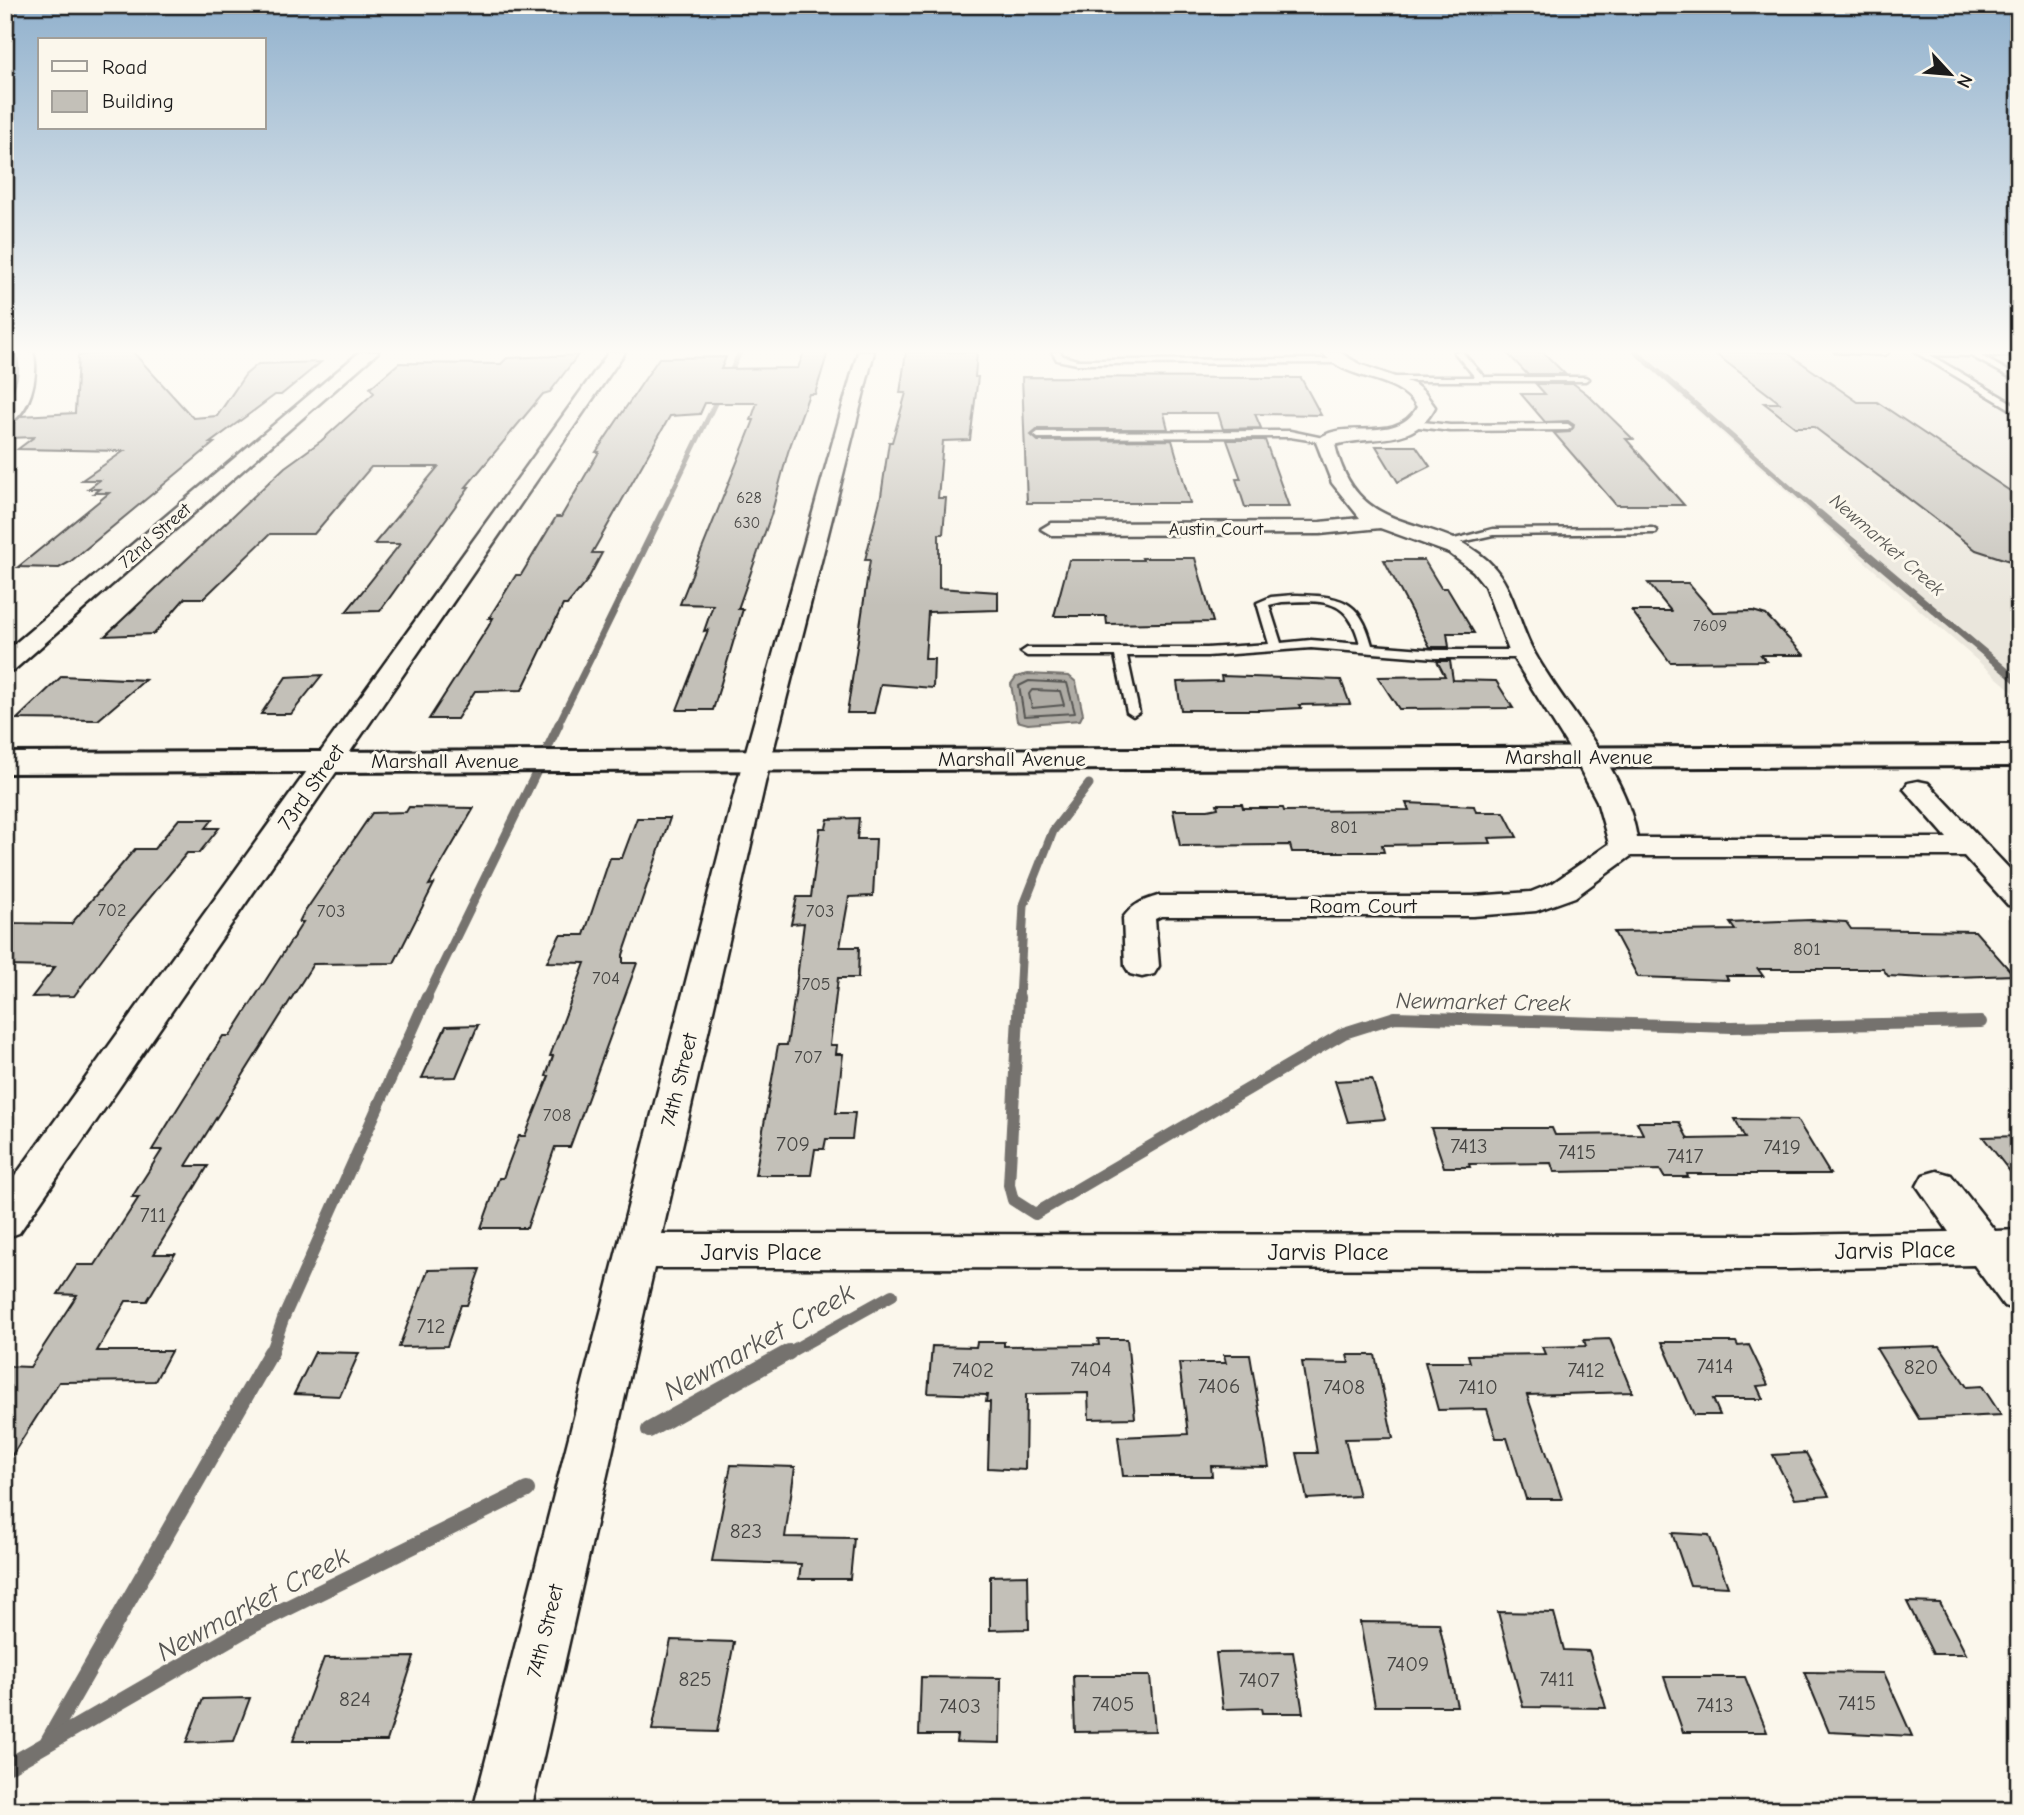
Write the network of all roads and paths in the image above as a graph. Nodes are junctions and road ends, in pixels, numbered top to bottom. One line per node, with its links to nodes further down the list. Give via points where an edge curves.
1 (271, 437): 16 (street, 72nd Street)
2 (557, 437): 21 (street, 73rd Street)
3 (843, 437): 20 (street, 74th Street)
4 (1307, 437): 6 (lane)
5 (1355, 437): 6 (street)
6 (1328, 440): 7 (street, via 1325,445 1344,485 1360,509)
7 (1380, 522): 8 (street, Austin Court, via 1320,528); 10 (street)
8 (1051, 529)
9 (1652, 531): 10 (lane, via 1503,531)
10 (1444, 543): 15 (street, via 1473,559 1502,592)
11 (1276, 646): 12 (lane); 12 (lane, via 1263,603 1317,599 1350,609); 14 (lane)
12 (1366, 646): 15 (lane, via 1436,654)
13 (1027, 652): 14 (lane)
14 (1120, 653): 17 (lane)
15 (1522, 654): 19 (street)
16 (5, 665)
17 (1133, 712)
18 (2019, 756): 19 (street, Marshall Avenue)
19 (1586, 757): 20 (street, Marshall Avenue); 24 (street, via 1615,807)
20 (757, 760): 21 (street, Marshall Avenue); 31 (street, 74th Street)
21 (329, 761): 22 (street, Marshall Avenue); 29 (street, 73rd Street)
22 (5, 763)
23 (1918, 789): 25 (street)
24 (1624, 847): 25 (street); 27 (street, Roam Court, via 1583,878 1536,901 1473,906 1158,906 1139,918)
25 (1972, 847): 26 (street)
26 (2019, 898)
27 (1142, 966)
28 (1937, 1186): 30 (street)
29 (5, 1222)
30 (2001, 1247): 31 (street, Jarvis Place, via 1791,1252); 32 (street)
31 (638, 1251): 33 (street, 74th Street)
32 (2019, 1293)
33 (502, 1810)

